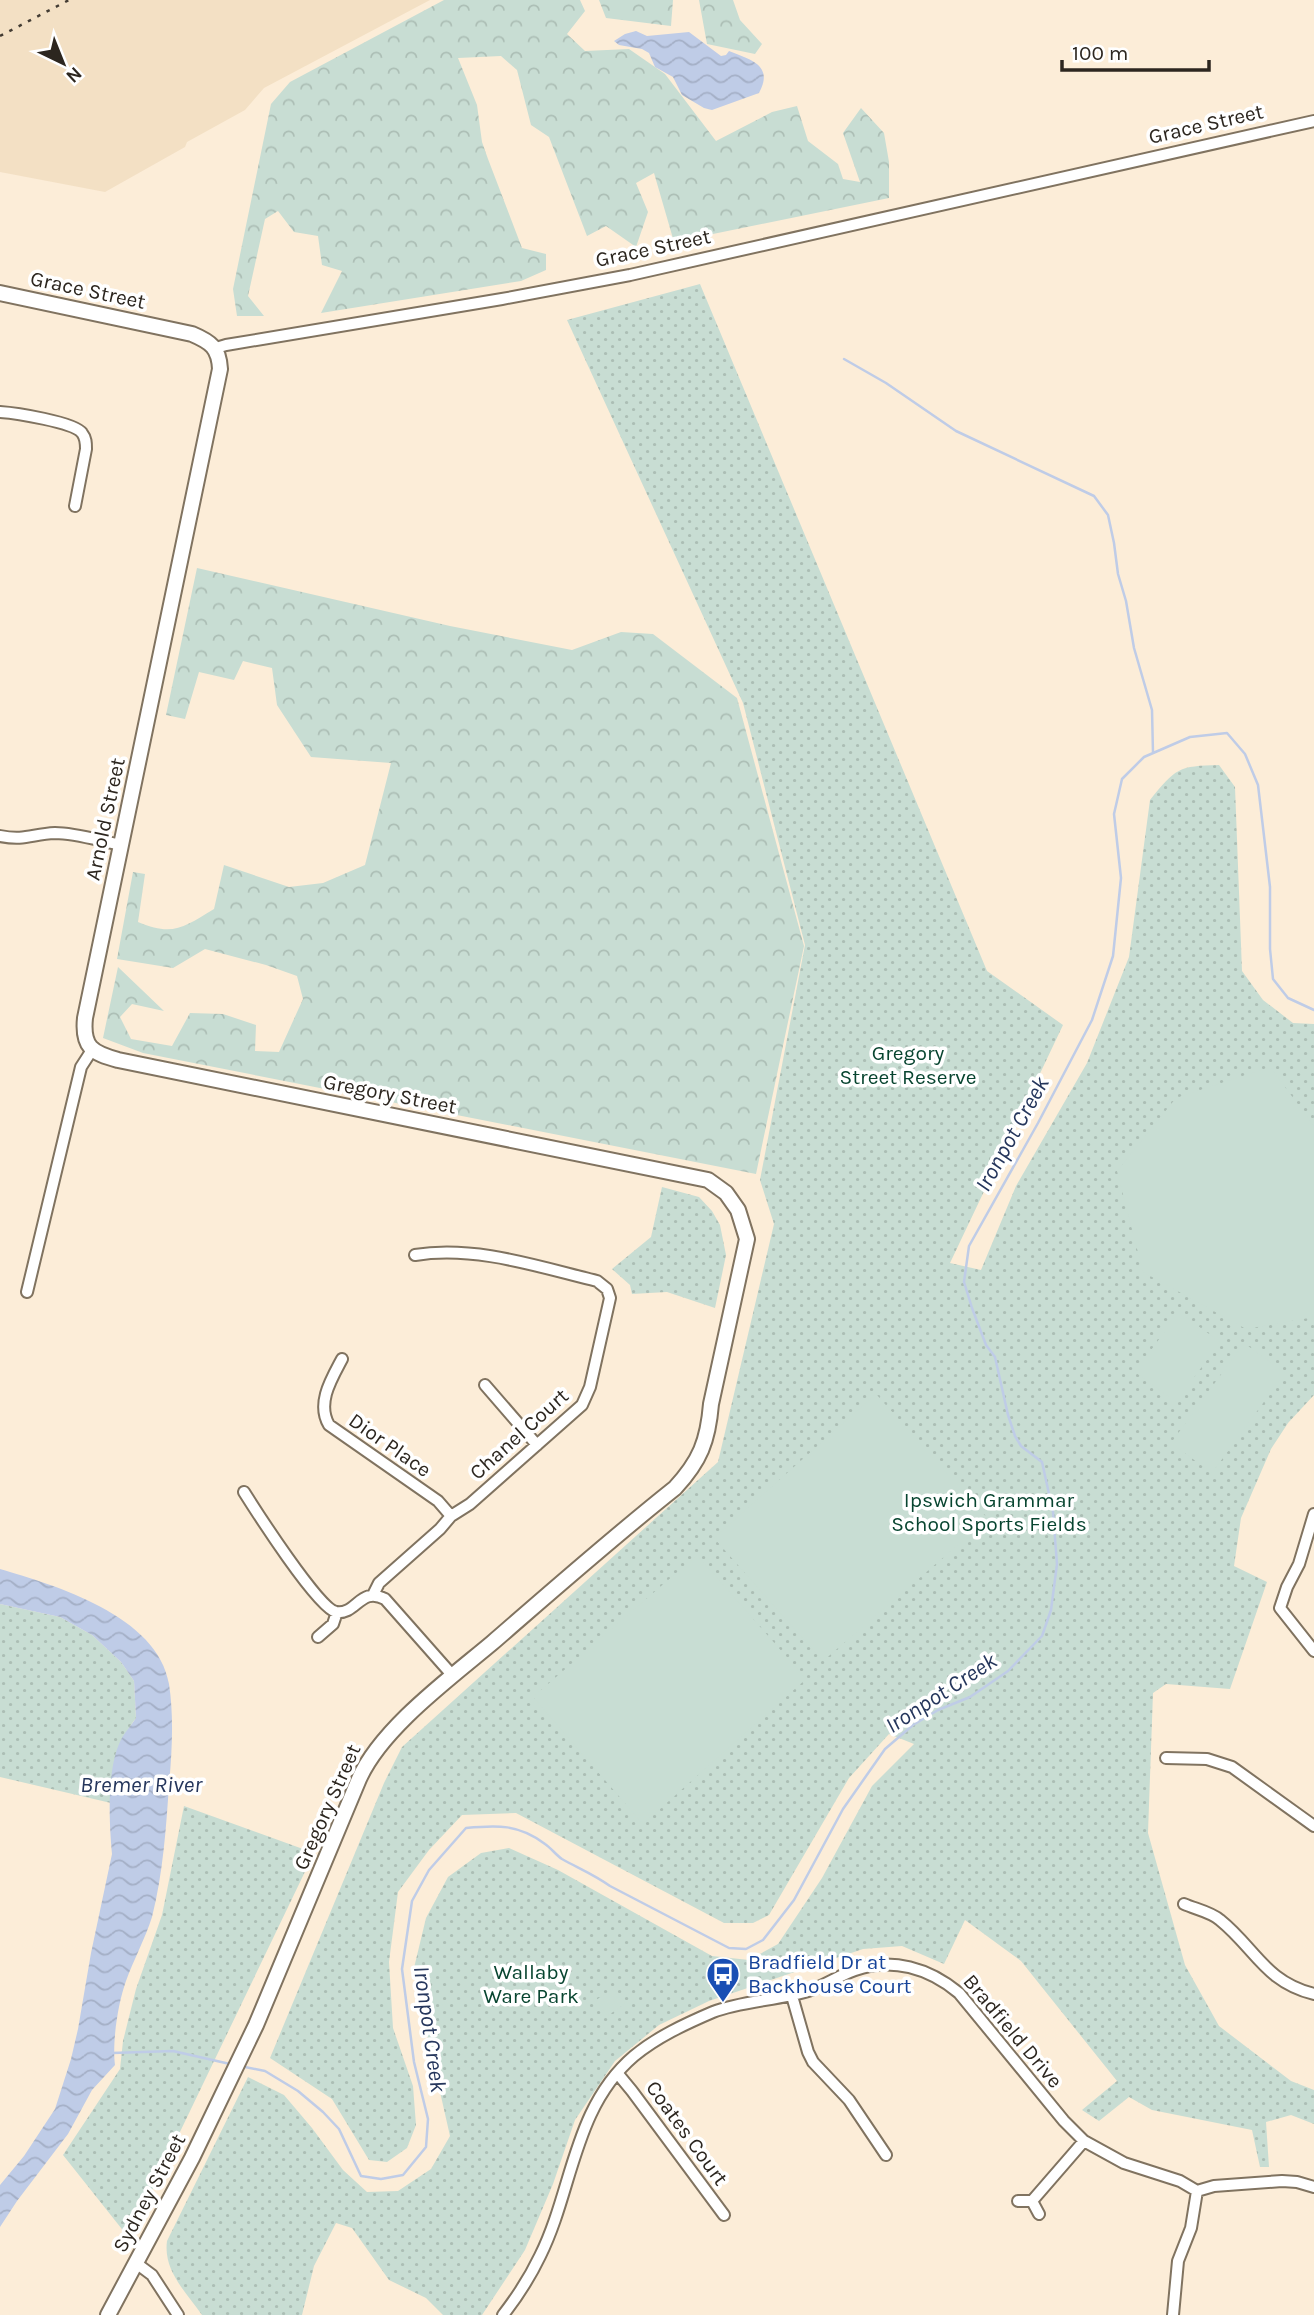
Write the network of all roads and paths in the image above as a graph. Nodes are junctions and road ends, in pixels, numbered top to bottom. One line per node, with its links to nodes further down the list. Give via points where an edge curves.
1 (1314, 121): 3 (street, Grace Street, via 630,275)
2 (0, 293): 3 (main road, Grace Street, via 182,331)
3 (216, 348): 7 (main road, Arnold Street, via 220,369)
4 (0, 412): 5 (street, via 71,425 82,432 86,449)
5 (75, 506)
6 (0, 836): 7 (street, via 22,839 63,834)
7 (121, 845): 8 (main road, Arnold Street, via 85,1018 85,1039)
8 (92, 1050): 10 (street, via 81,1067); 21 (main road, Gregory Street, via 118,1060 681,1176 712,1191 727,1208 738,1230 742,1260 711,1404 690,1457 640,1515)
9 (415, 1255): 13 (street, Chanel Court, via 440,1251 505,1259 597,1281 607,1289 610,1298 589,1393 577,1410)
10 (27, 1292)
11 (342, 1359): 16 (street, Dior Place, via 324,1401 329,1425 438,1501)
12 (485, 1385): 13 (street)
13 (537, 1445): 16 (street, Chanel Court)
14 (244, 1492): 18 (street, via 325,1605)
15 (1314, 1514): 20 (street, via 1280,1608)
16 (451, 1516): 17 (street, Chanel Court, via 379,1583)
17 (373, 1595): 18 (street); 21 (street, via 385,1599)
18 (337, 1612): 19 (street)
19 (318, 1637)
20 (1314, 1651)
21 (453, 1676): 28 (main road, Gregory Street, via 382,1741 365,1764)
22 (1166, 1758): 23 (street, via 1207,1759 1232,1767)
23 (1314, 1826)
24 (1184, 1904): 25 (street, via 1219,1918 1271,1974)
25 (1314, 1994)
26 (792, 1996): 27 (street, Bradfield Drive, via 716,2011 666,2034); 29 (street, Bradfield Drive, via 877,1965 902,1965 938,1976 958,1993); 30 (street, via 810,2057 849,2100)
27 (618, 2074): 36 (street, Coates Court); 40 (street, Bradfield Drive, via 593,2106 540,2256)
28 (225, 2090): 37 (main road, Sydney Street)
29 (1084, 2141): 32 (street, Bradfield Drive, via 1124,2163); 34 (street)
30 (886, 2155)
31 (1314, 2187): 32 (street, via 1282,2181)
32 (1197, 2191): 41 (street, via 1191,2228 1178,2261)
33 (1018, 2201): 34 (street)
34 (1032, 2201): 35 (street)
35 (1039, 2214)
36 (724, 2215)
37 (136, 2263): 38 (main road, Sydney Street); 39 (street, via 152,2275)
38 (108, 2315)
39 (178, 2315)
40 (503, 2315)
41 (1172, 2315)

